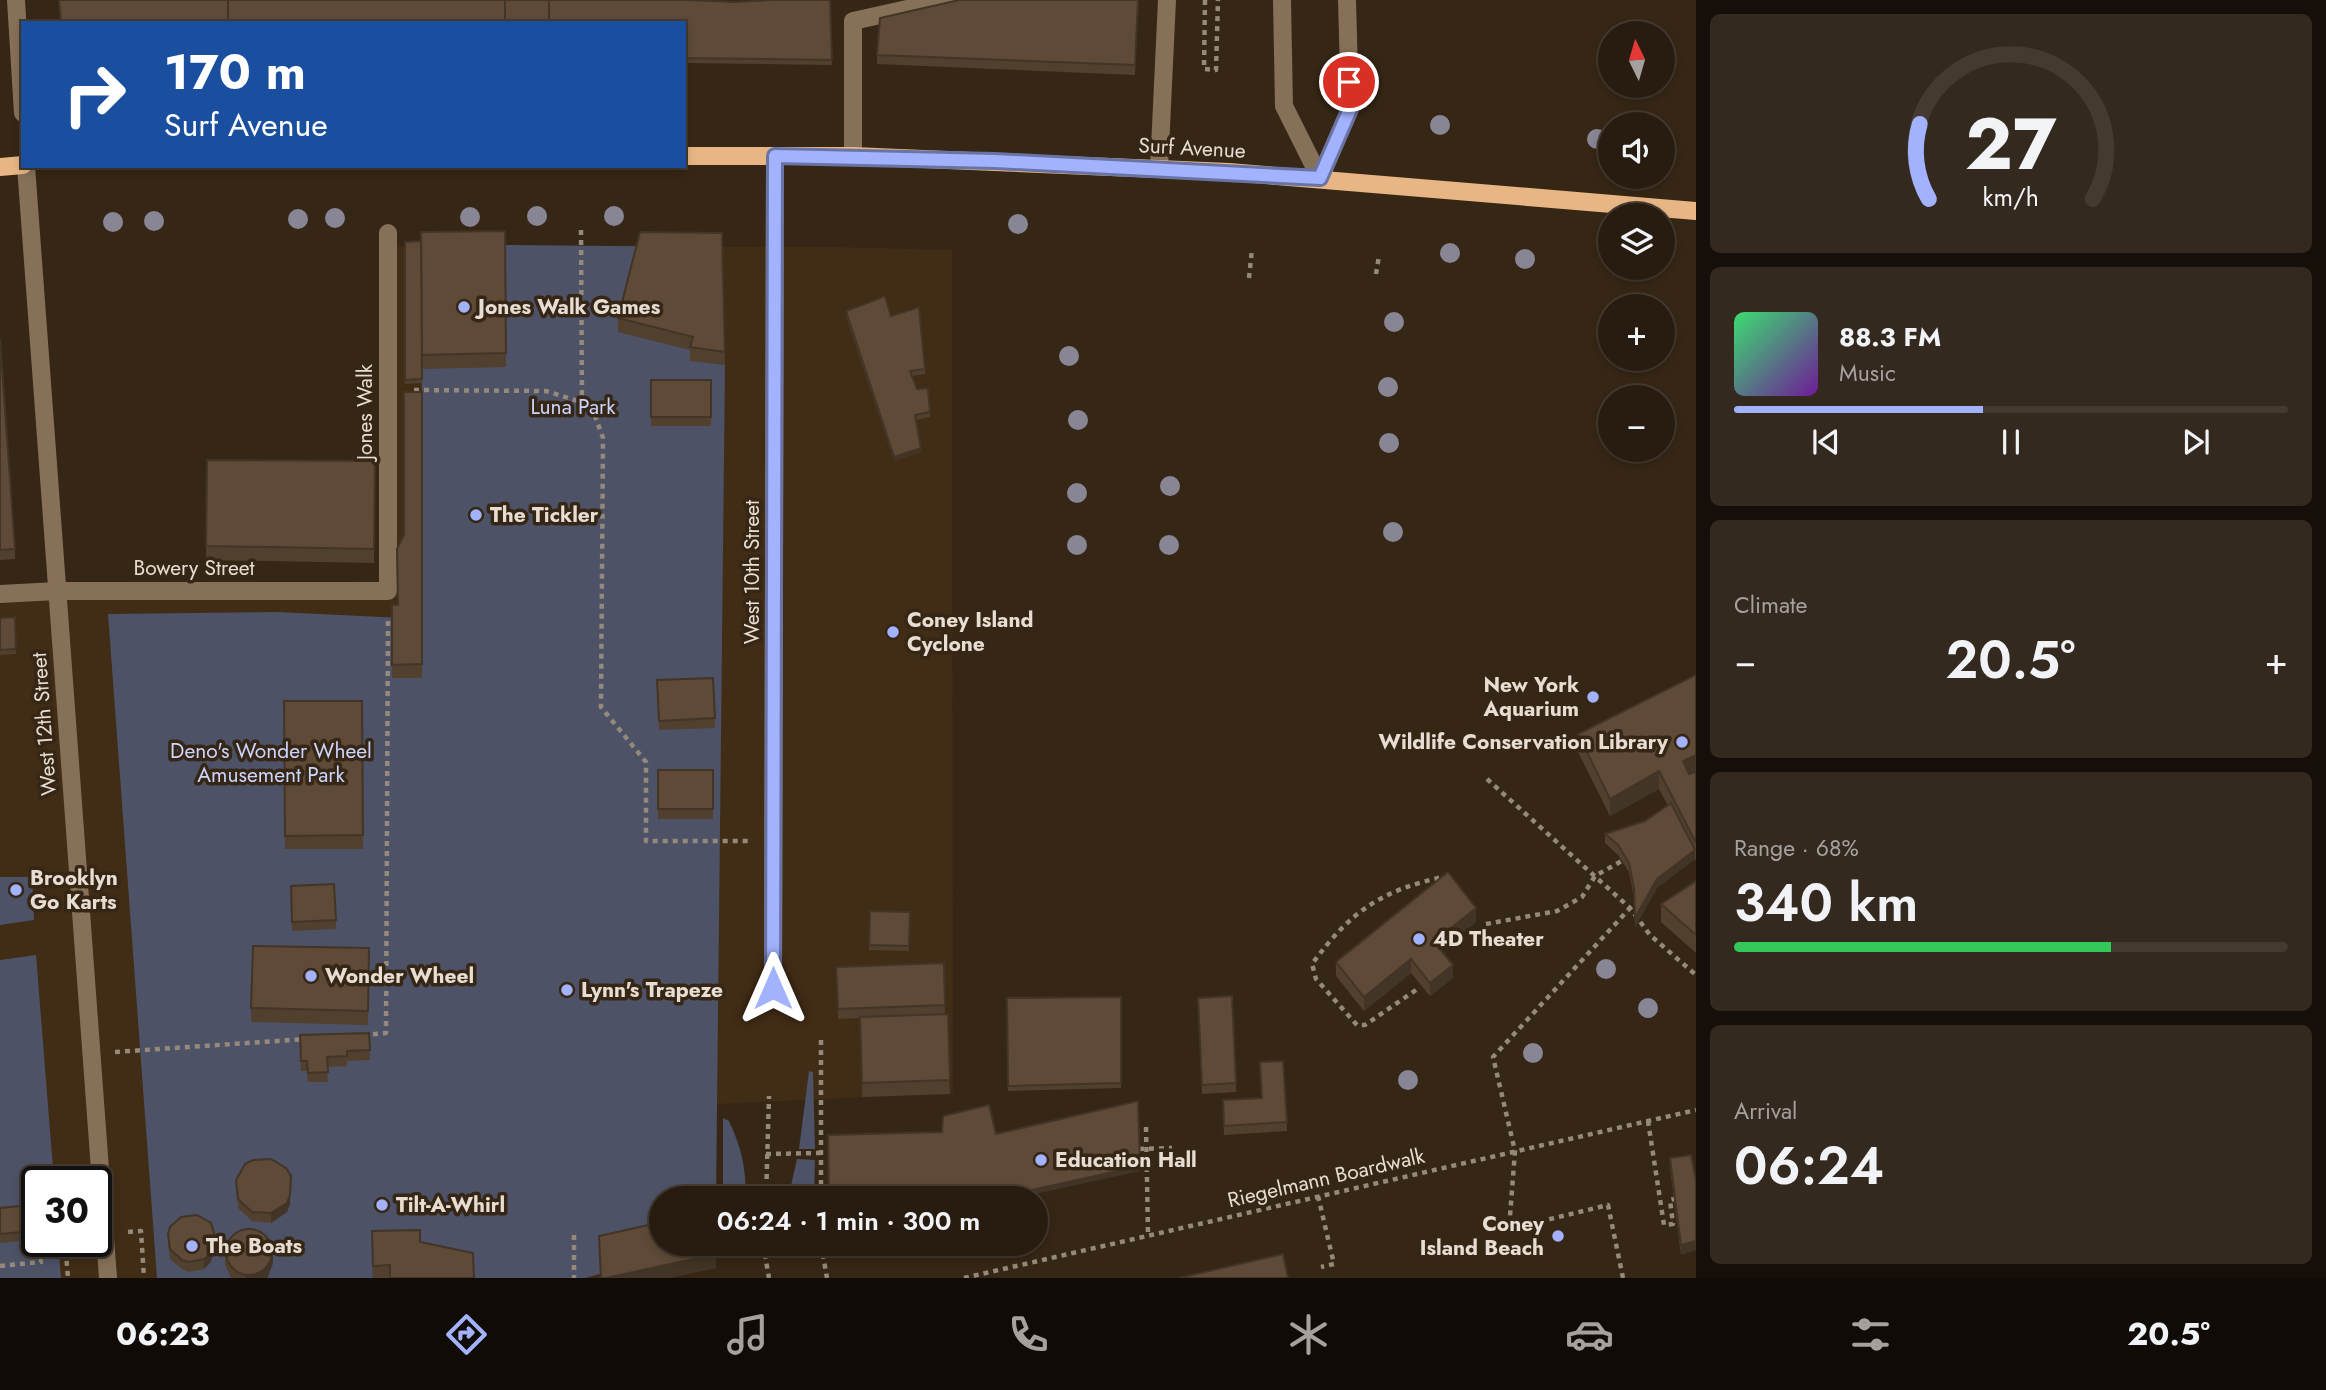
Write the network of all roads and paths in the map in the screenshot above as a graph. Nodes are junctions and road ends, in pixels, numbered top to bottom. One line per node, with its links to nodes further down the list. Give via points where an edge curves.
1 (16, 0): 8 (street)
2 (948, 0): 11 (street, via 853,20)
3 (1167, 0): 15 (street)
4 (1205, 0): 5 (path, via 1204,69 1216,70)
5 (1218, 0)
6 (1282, 0): 16 (street, via 1284,106)
7 (1347, 0): 16 (street, via 1350,109)
8 (21, 81)
9 (686, 156): 10 (main road, Surf Avenue)
10 (775, 156): 11 (main road, Surf Avenue); 30 (street, West 10th Street)
11 (853, 156): 15 (main road, Surf Avenue)
12 (21, 166): 13 (main road)
13 (0, 167)
14 (24, 168): 26 (street, West 12th Street)
15 (1159, 169): 16 (main road, Surf Avenue)
16 (1320, 178): 17 (main road, Surf Avenue)
17 (1696, 211)
18 (582, 230): 25 (path)
19 (388, 233): 24 (street, Jones Walk)
20 (1251, 248): 23 (path)
21 (1379, 256): 22 (path)
22 (1376, 274)
23 (1249, 278)
24 (388, 390): 25 (path, via 546,391); 27 (street, Jones Walk)
25 (582, 402): 30 (path, via 591,405 603,438 601,707 646,762 646,841)
26 (57, 591): 27 (street, Bowery Street); 28 (street, Bowery Street); 42 (street, West 12th Street)
27 (388, 591): 39 (path, via 386,1033)
28 (0, 594)
29 (1487, 779): 33 (path)
30 (773, 841): 37 (street, West 10th Street)
31 (1631, 856): 33 (path)
32 (1447, 876): 38 (path, via 1410,884 1352,916 1312,964 1316,979 1357,1025 1365,1025)
33 (1595, 876): 34 (path); 35 (path, via 1582,897 1558,911)
34 (1630, 908): 36 (path, via 1650,935); 50 (path, via 1493,1057)
35 (1486, 923)
36 (1696, 975)
37 (773, 988)
38 (1416, 990)
39 (358, 1035)
40 (317, 1038): 42 (path)
41 (821, 1040): 51 (path)
42 (90, 1054): 66 (street, West 12th Street)
43 (768, 1096): 52 (path)
44 (1696, 1110): 45 (path, Riegelmann Boardwalk)
45 (1648, 1121): 50 (path, Riegelmann Boardwalk); 56 (path, via 1664,1226 1673,1224 1670,1200)
46 (1146, 1127): 49 (path)
47 (1172, 1148): 49 (path)
48 (1139, 1149): 49 (path)
49 (1146, 1149): 57 (path)
50 (1515, 1151): 55 (path, Riegelmann Boardwalk); 71 (path, via 1509,1229 1608,1205)
51 (821, 1153): 52 (path); 54 (path)
52 (766, 1154): 53 (path)
53 (766, 1186)
54 (821, 1186)
55 (1318, 1196): 57 (path, Riegelmann Boardwalk); 64 (path, via 1334,1264)
56 (1674, 1199)
57 (1148, 1234): 70 (path, Riegelmann Boardwalk)
58 (574, 1235): 67 (path)
59 (765, 1256): 68 (path)
60 (823, 1256): 69 (path)
61 (41, 1257): 63 (path, via 41,1262)
62 (66, 1257): 65 (path)
63 (0, 1266)
64 (1321, 1267)
65 (68, 1278)
66 (108, 1278)
67 (575, 1278)
68 (769, 1278)
69 (827, 1278)
70 (964, 1278)
71 (1623, 1278)

